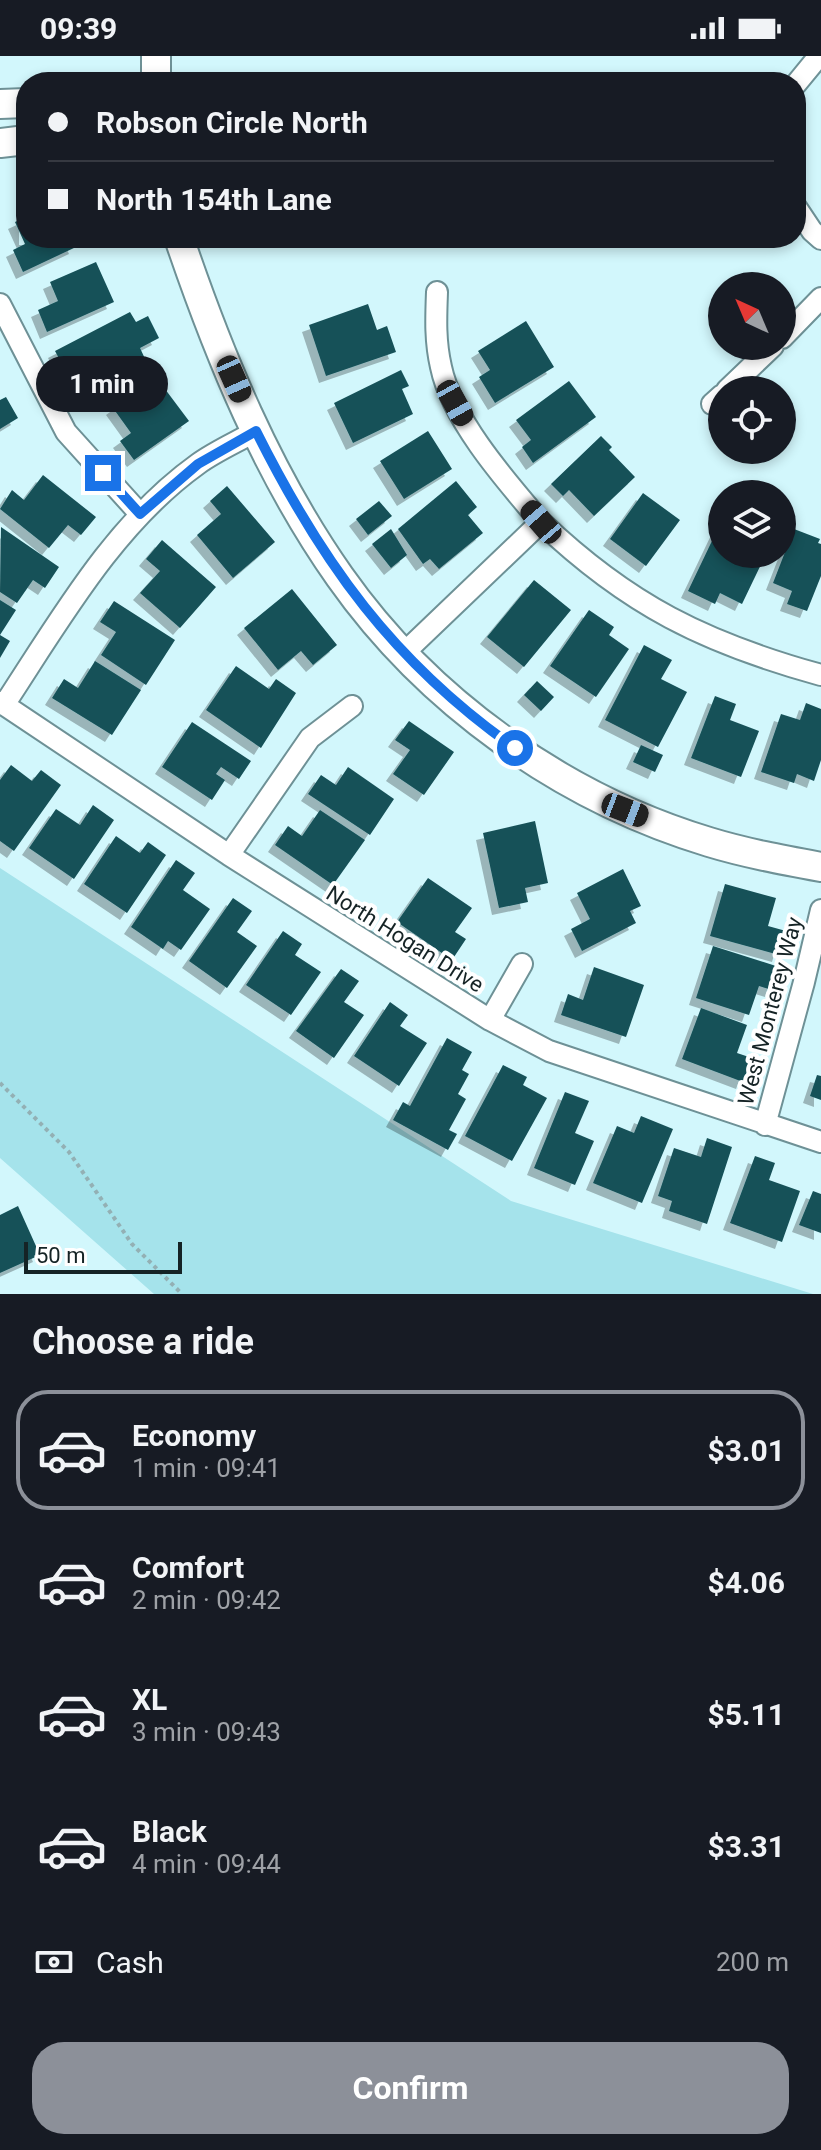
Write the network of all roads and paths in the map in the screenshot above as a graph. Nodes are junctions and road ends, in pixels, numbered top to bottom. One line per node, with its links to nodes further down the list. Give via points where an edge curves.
1 (819, 56): 2 (street)
2 (806, 72)
3 (806, 222): 4 (street)
4 (821, 239)
5 (182, 248): 12 (street)
6 (437, 292): 14 (street, via 435,331 446,383 492,463)
7 (821, 298): 9 (street)
8 (0, 304): 13 (street, via 66,432)
9 (796, 324)
10 (759, 360): 11 (street)
11 (742, 376)
12 (256, 431): 13 (street, via 198,464); 15 (street, via 341,578)
13 (140, 514): 17 (street)
14 (541, 522): 15 (street); 16 (street, via 604,577 651,609 730,647)
15 (404, 653): 20 (street, via 495,734 585,791 708,842)
16 (821, 675)
17 (2, 704): 19 (street, North Hogan Drive)
18 (352, 706): 19 (street, via 310,738)
19 (229, 855): 23 (street, North Hogan Drive)
20 (821, 867)
21 (821, 910): 25 (street, West Monterey Way)
22 (522, 964): 23 (street)
23 (490, 1020): 25 (street, North Hogan Drive, via 549,1051)
24 (0, 1083): 27 (path, via 69,1152 132,1244)
25 (765, 1125): 26 (street, North Hogan Drive)
26 (821, 1142)
27 (182, 1294)

